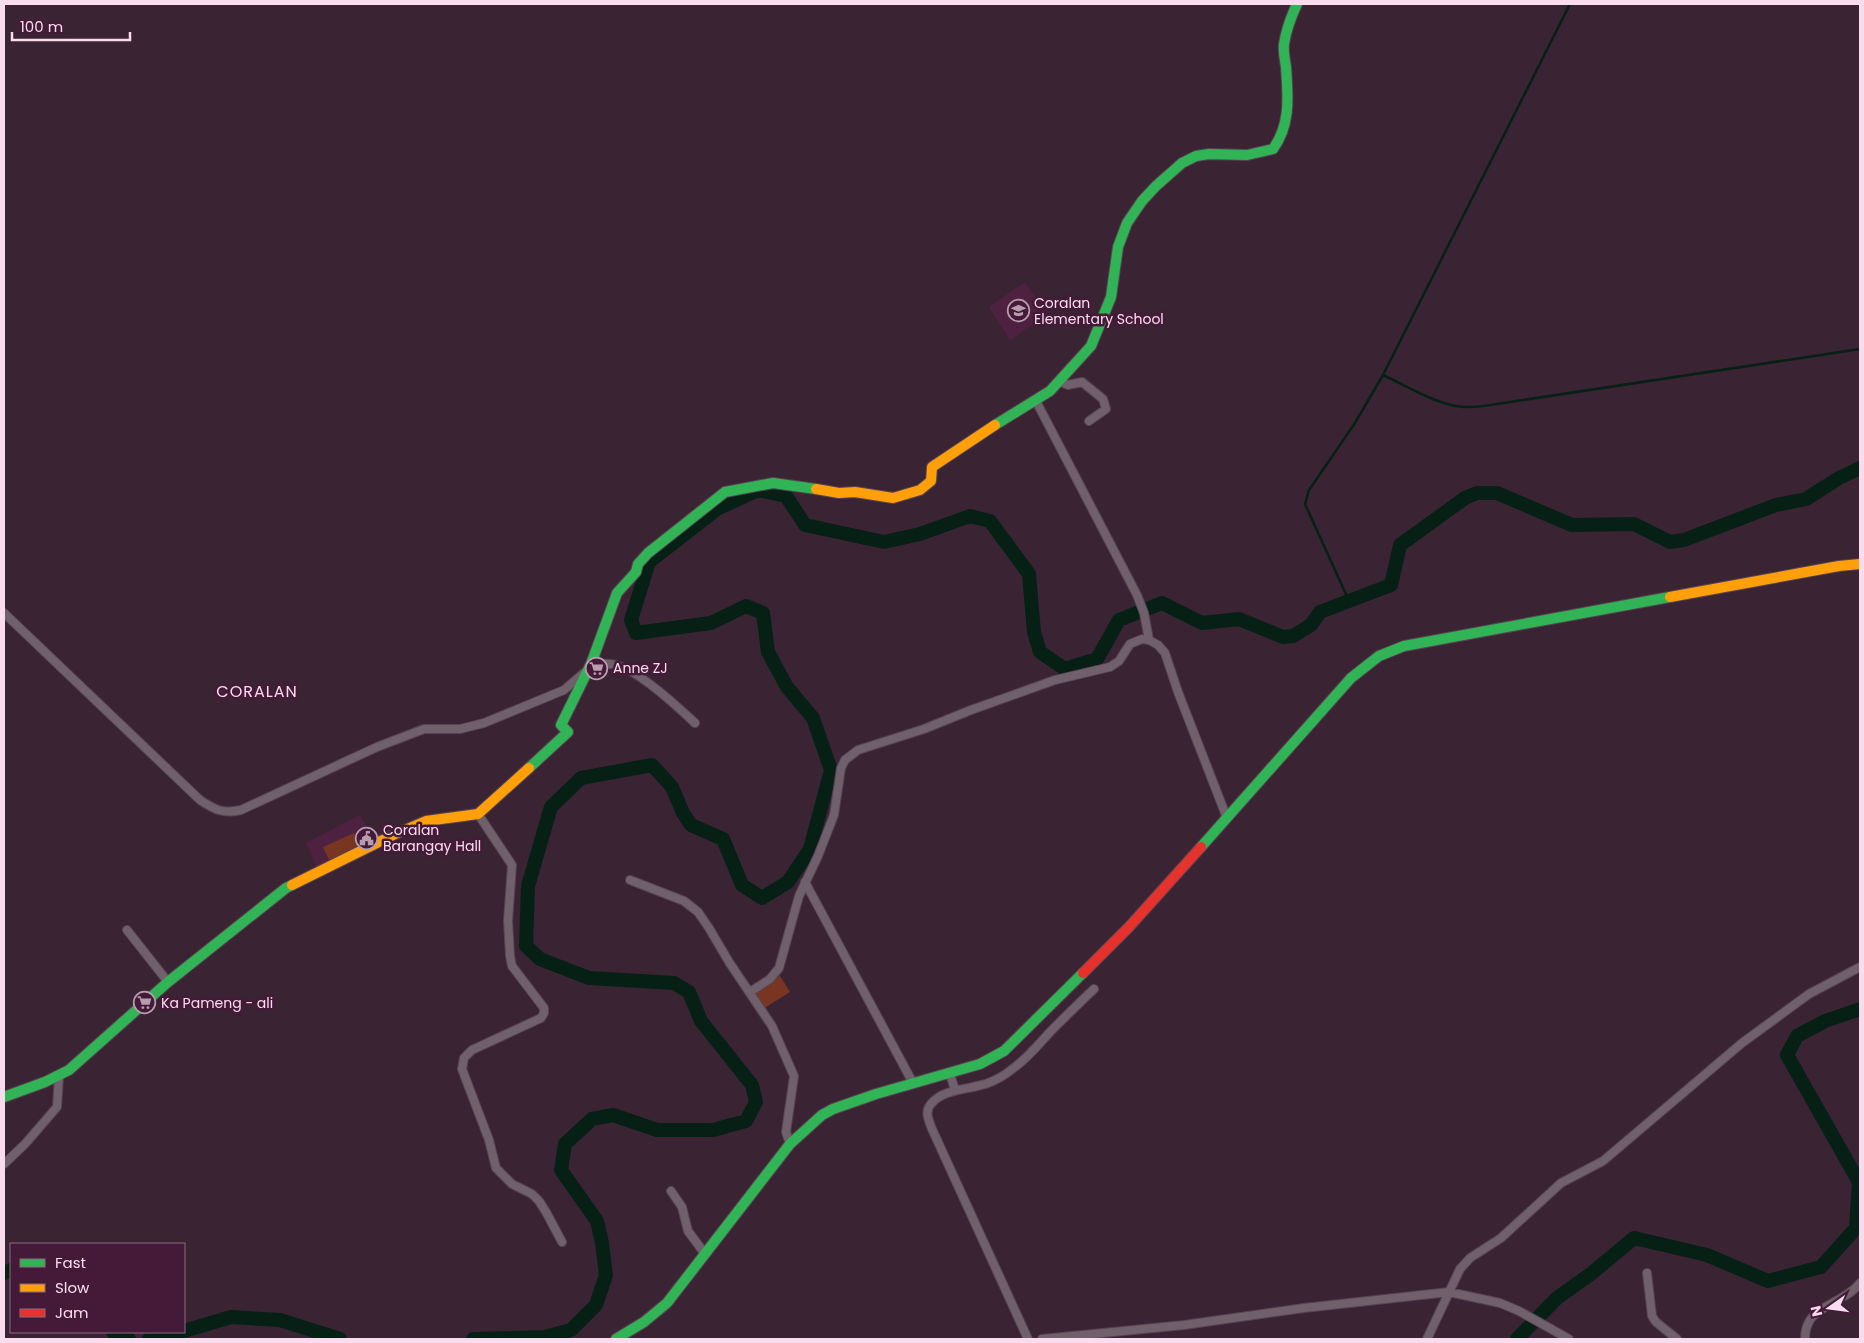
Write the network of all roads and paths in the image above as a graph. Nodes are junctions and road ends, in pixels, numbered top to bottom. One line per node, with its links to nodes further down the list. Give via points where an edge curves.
1 (1297, 4): 2 (street, via 1284,46 1288,109 1281,138 1273,149 1259,153 1196,156 1182,162 1142,201 1127,223 1118,247 1111,297 1097,334 1091,346)
2 (1059, 382): 3 (street); 4 (street, via 1068,385 1082,382 1103,399 1106,409)
3 (1036, 401): 7 (street, via 1137,595); 8 (street, via 932,467 931,480 920,490 893,498 773,483 725,492 638,564 636,572 617,593)
4 (1089, 421)
5 (1860, 564): 11 (street, via 1392,649 1351,678)
6 (4, 614): 8 (street, via 200,800 213,809 228,812 241,810 377,747 424,729 460,729 484,723 564,690)
7 (1149, 640): 11 (street, via 1164,653); 13 (street, via 1130,644 1119,661 1110,667 1048,682 852,754 841,768 834,815)
8 (590, 666): 9 (street, via 613,665 629,671); 10 (street, via 561,725 568,732)
9 (695, 723)
10 (478, 814): 16 (street, via 426,821 300,880 272,897); 27 (street, via 512,865 508,921 512,966 544,1008 544,1013 541,1018 472,1050 464,1058 462,1069 496,1168 512,1184 532,1194)
11 (1227, 818): 19 (street, via 1130,927 1011,1045 991,1059)
12 (630, 880): 18 (street, via 691,906)
13 (805, 882): 18 (street, via 779,968 770,979); 21 (street)
14 (127, 930): 16 (street)
15 (1860, 967): 31 (street, via 1799,1001 1742,1043 1603,1161 1556,1187 1501,1238 1464,1263)
16 (168, 982): 20 (street)
17 (1094, 989): 22 (street, via 1011,1070 989,1083)
18 (750, 992): 24 (street, via 772,1026 794,1076 786,1132)
19 (950, 1074): 21 (street); 22 (street)
20 (59, 1077): 23 (street); 25 (street, via 58,1107)
21 (913, 1083): 24 (street, via 833,1109)
22 (955, 1090): 33 (street, via 931,1103 927,1116)
23 (4, 1097)
24 (790, 1144): 28 (street)
25 (4, 1164)
26 (671, 1191): 28 (street, via 682,1207 688,1231)
27 (562, 1242)
28 (705, 1254): 32 (street, via 667,1303)
29 (1646, 1273): 37 (street, via 1652,1316)
30 (1860, 1284): 38 (street, via 1844,1298 1812,1316)
31 (1449, 1292): 34 (street, via 1304,1308 1184,1326); 35 (street); 36 (street, via 1519,1310)
32 (616, 1339)
33 (1028, 1339)
34 (1042, 1339)
35 (1427, 1339)
36 (1569, 1339)
37 (1677, 1339)
38 (1804, 1339)

